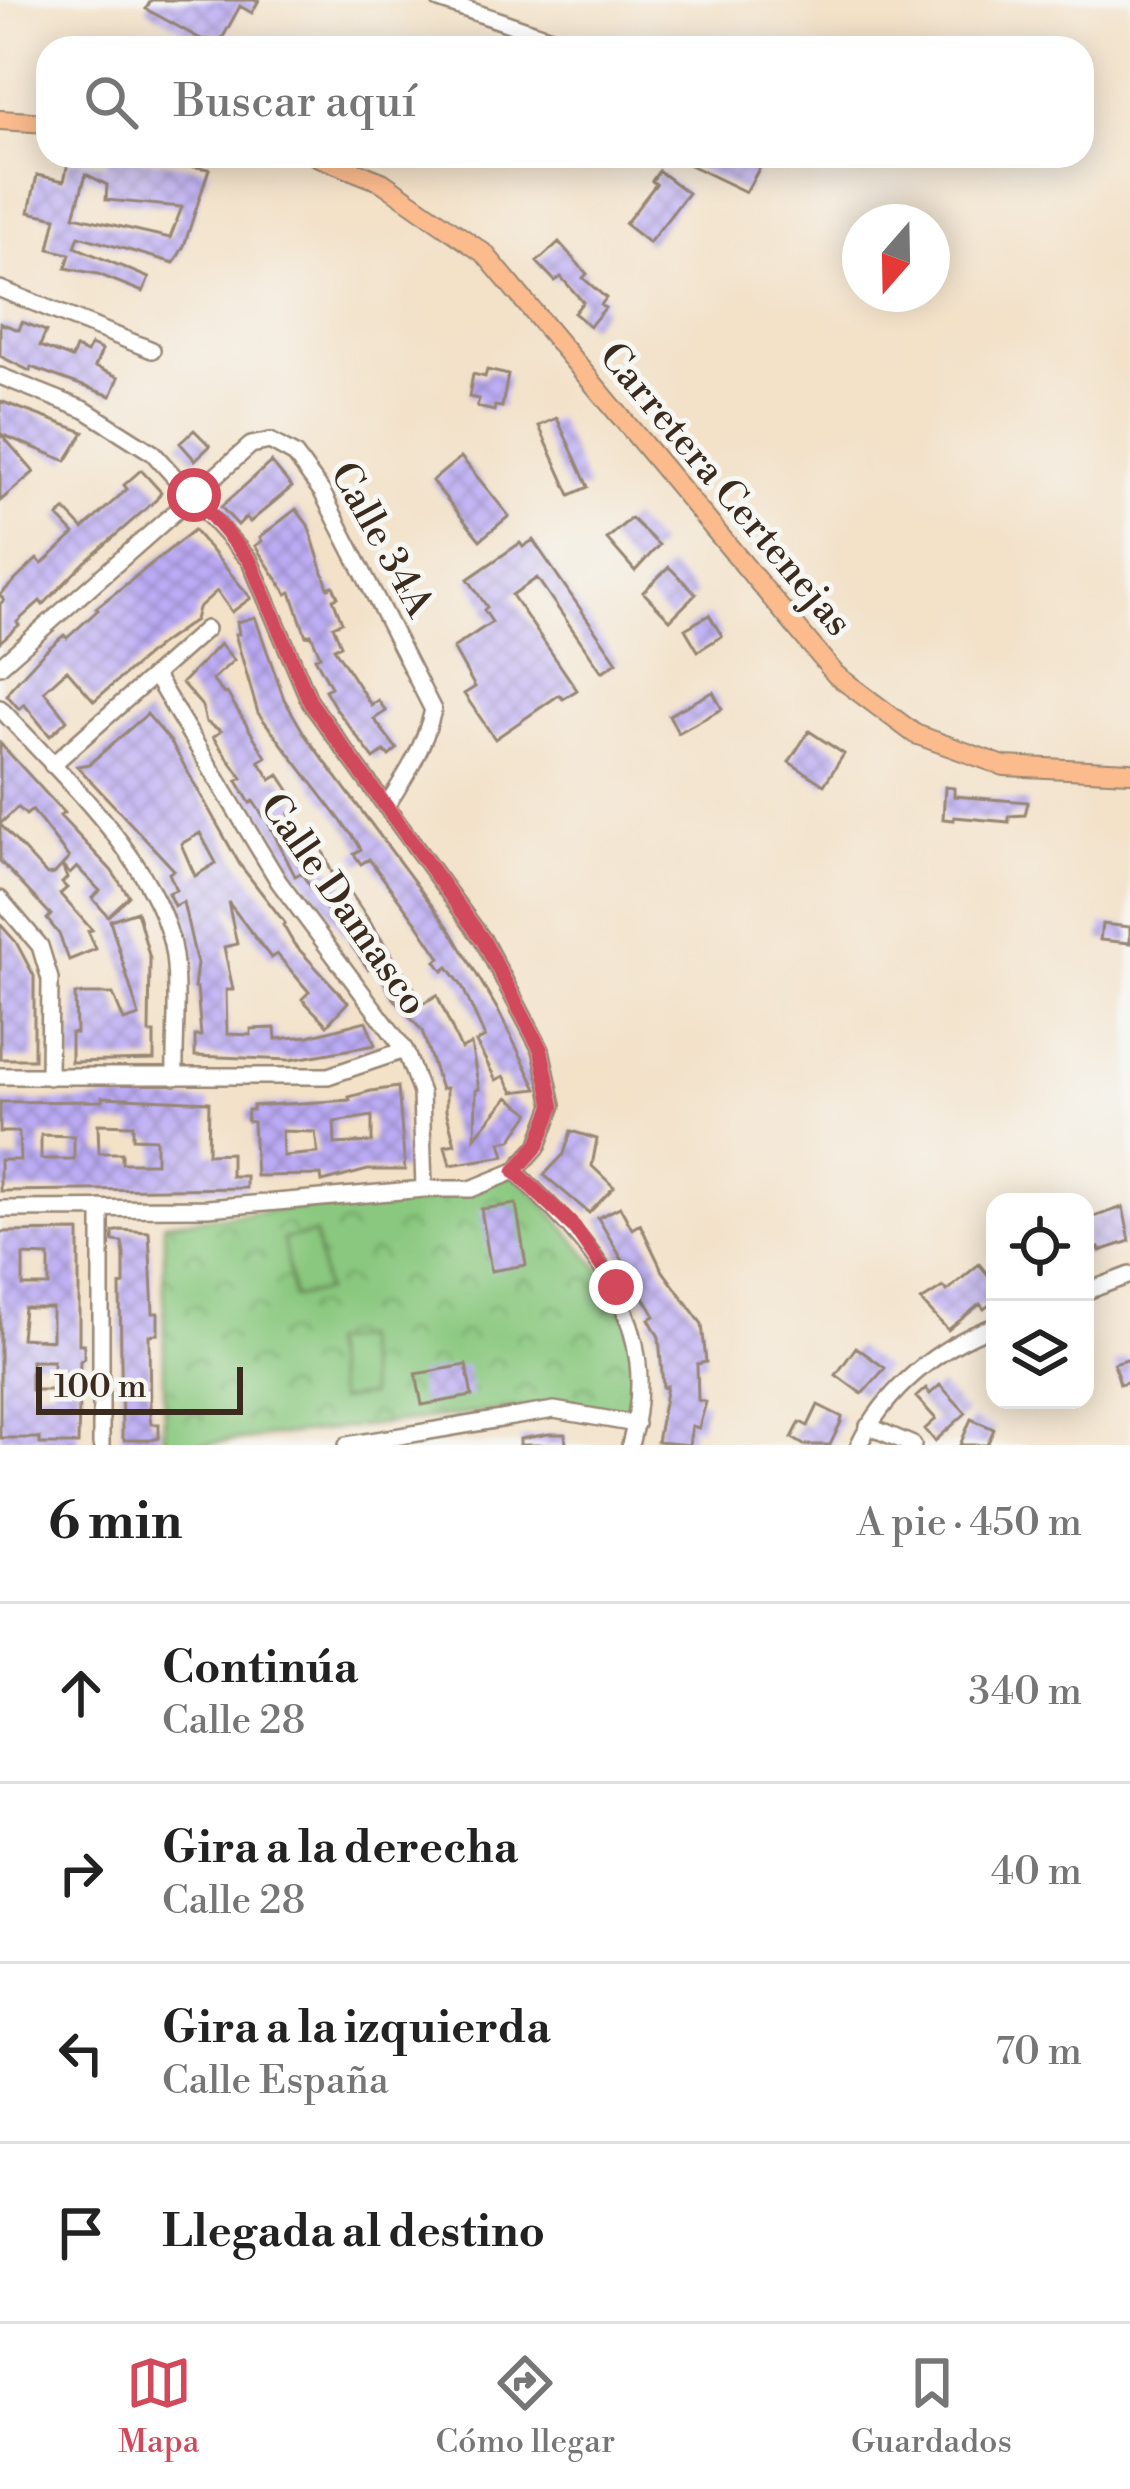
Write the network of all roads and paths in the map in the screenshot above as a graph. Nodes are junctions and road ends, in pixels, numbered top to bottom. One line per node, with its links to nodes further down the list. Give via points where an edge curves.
1 (439, 0): 2 (street)
2 (545, 36)
3 (0, 120): 4 (main road)
4 (36, 122)
5 (346, 168): 15 (main road, Carretera Certenejas, via 382,182 485,254 836,675 915,734 1004,766)
6 (0, 289): 7 (street)
7 (152, 350)
8 (0, 376): 9 (street, via 86,410 153,453)
9 (194, 495): 11 (street, Calle 34A); 16 (street, via 250,561 310,702); 16 (street, Calle 34A, via 250,445 269,442 295,455 322,491 434,710)
10 (206, 629): 12 (street)
11 (0, 666)
12 (154, 676): 14 (street); 18 (street, Calle Damasco, via 279,882)
13 (0, 708): 14 (street)
14 (52, 765): 21 (street, via 124,848 158,905 174,954)
15 (1130, 772)
16 (386, 806): 22 (street, via 483,940 541,1050 553,1106 538,1145)
17 (0, 898): 20 (street, via 40,946 50,979)
18 (405, 1050): 21 (street, via 328,1076); 23 (street, Calle Damasco, via 422,1094)
19 (0, 1076): 20 (street)
20 (49, 1077): 21 (street)
21 (175, 1077)
22 (515, 1171): 23 (street, via 471,1190); 29 (street, via 574,1227 616,1287 641,1357)
23 (424, 1190): 24 (street)
24 (101, 1208): 25 (street); 32 (street)
25 (0, 1209)
26 (1130, 1275): 27 (street)
27 (1094, 1289)
28 (986, 1329): 30 (street, via 910,1376)
29 (636, 1424): 31 (street, via 554,1410); 33 (street)
30 (868, 1426): 34 (street); 35 (street)
31 (357, 1444)
32 (101, 1445)
33 (630, 1445)
34 (859, 1445)
35 (913, 1445)

